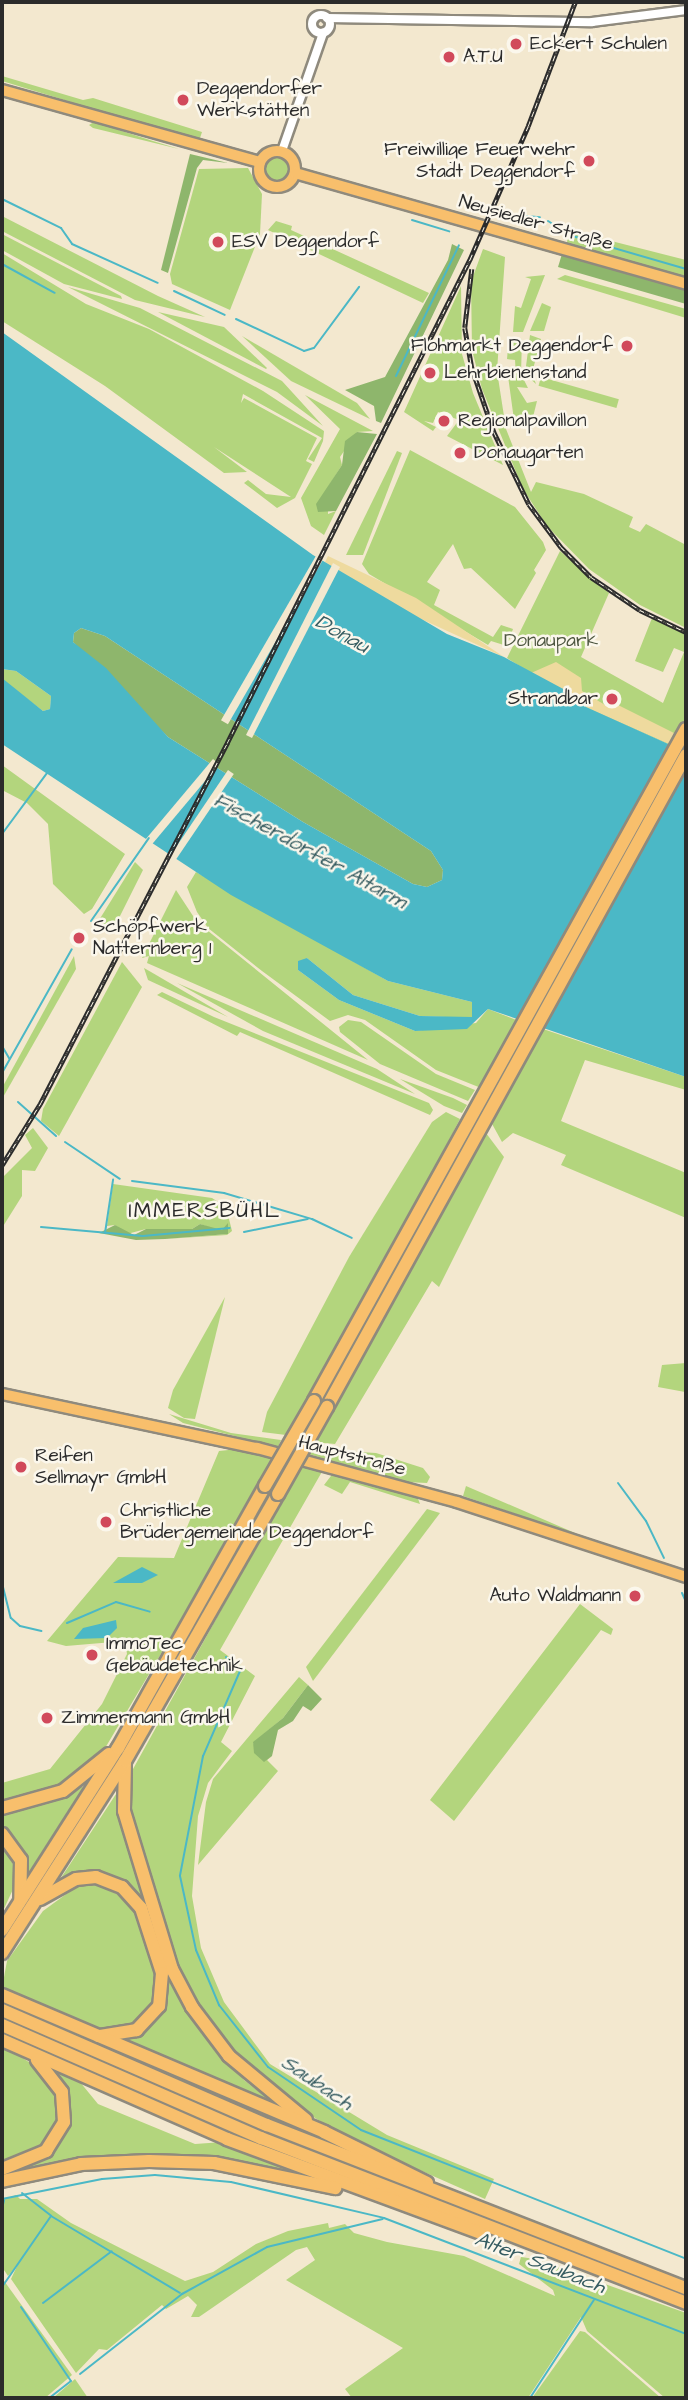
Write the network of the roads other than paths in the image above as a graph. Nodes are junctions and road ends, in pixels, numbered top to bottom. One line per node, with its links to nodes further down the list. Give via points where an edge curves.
1 (686, 10): 2 (street, via 620,20 348,17)
2 (328, 21): 3 (street); 3 (street, via 314,19)
3 (320, 33): 5 (street)
4 (2, 90): 6 (main road)
5 (282, 151): 6 (main road, via 268,153); 7 (main road, via 294,160)
6 (260, 162): 7 (main road, via 261,178 272,187 287,185)
7 (295, 173): 8 (main road, Neusiedler Straße)
8 (686, 284)
9 (686, 729): 11 (highway)
10 (686, 755): 11 (highway)
11 (465, 1142): 14 (highway, bridge); 15 (highway, bridge, via 327,1407)
12 (2, 1394): 13 (main road, Hauptstraße, via 257,1448 457,1502)
13 (686, 1577)
14 (118, 1748): 16 (highway, via 63,1791); 19 (highway)
15 (125, 1761): 18 (highway); 28 (highway, via 128,1826 172,1969 236,2062)
16 (2, 1808)
17 (2, 1834): 19 (highway, via 21,1860)
18 (37, 1901): 21 (highway); 25 (highway, via 71,1881 89,1877 122,1886 141,1908 162,1973 159,2007 137,2030)
19 (19, 1903): 20 (highway)
20 (2, 1930)
21 (2, 1953)
22 (2, 1995): 25 (highway)
23 (2, 2010): 31 (highway, via 267,2125)
24 (2, 2025): 33 (highway, via 261,2138)
25 (94, 2037): 28 (highway)
26 (2, 2040): 27 (highway)
27 (25, 2051): 29 (highway, via 59,2086 64,2122 46,2151); 32 (highway)
28 (324, 2132): 31 (highway, via 422,2178)
29 (2, 2169)
30 (2, 2181): 32 (highway, via 81,2164 149,2161 214,2163)
31 (434, 2191): 34 (highway)
32 (363, 2192): 33 (highway, via 518,2245)
33 (542, 2248): 35 (highway)
34 (686, 2288)
35 (686, 2303)

